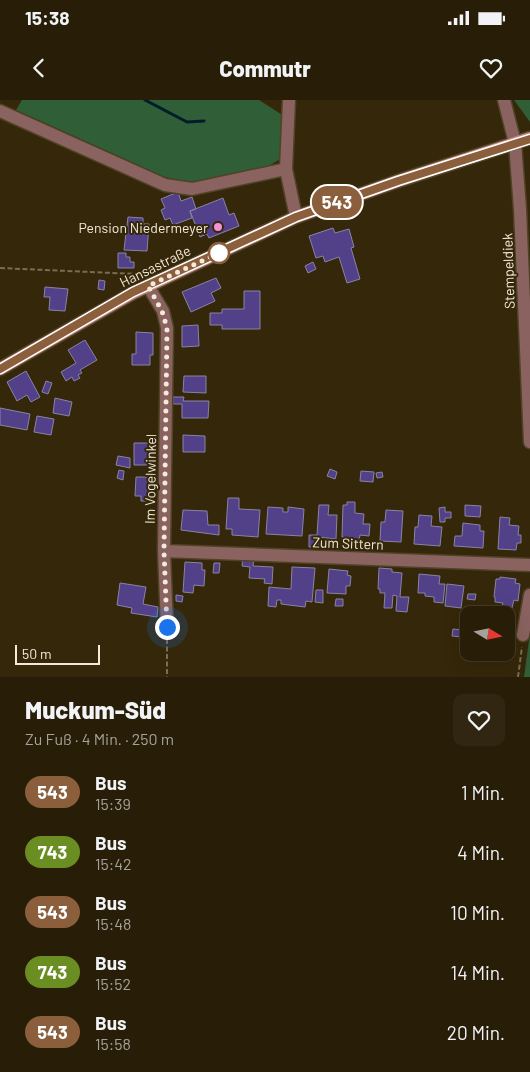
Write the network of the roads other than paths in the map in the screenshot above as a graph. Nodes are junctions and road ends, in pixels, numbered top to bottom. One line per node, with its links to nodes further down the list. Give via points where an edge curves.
1 (289, 100): 6 (street)
2 (504, 100): 5 (street, Stempeldiek)
3 (0, 111): 6 (street, via 165,185 192,189)
4 (530, 138): 5 (main road, Hansastraße)
5 (515, 143): 7 (main road, Hansastraße); 10 (street, Stempeldiek)
6 (286, 169): 7 (street)
7 (296, 217): 8 (main road, Hansastraße)
8 (148, 286): 9 (main road, Hansastraße); 11 (street, Im Vogelwinkel, via 167,328)
9 (0, 369)
10 (530, 442)
11 (164, 551): 12 (street, Zum Sittern); 14 (street, Im Vogelwinkel)
12 (530, 566)
13 (530, 596): 15 (street)
14 (167, 627)
15 (523, 635)

